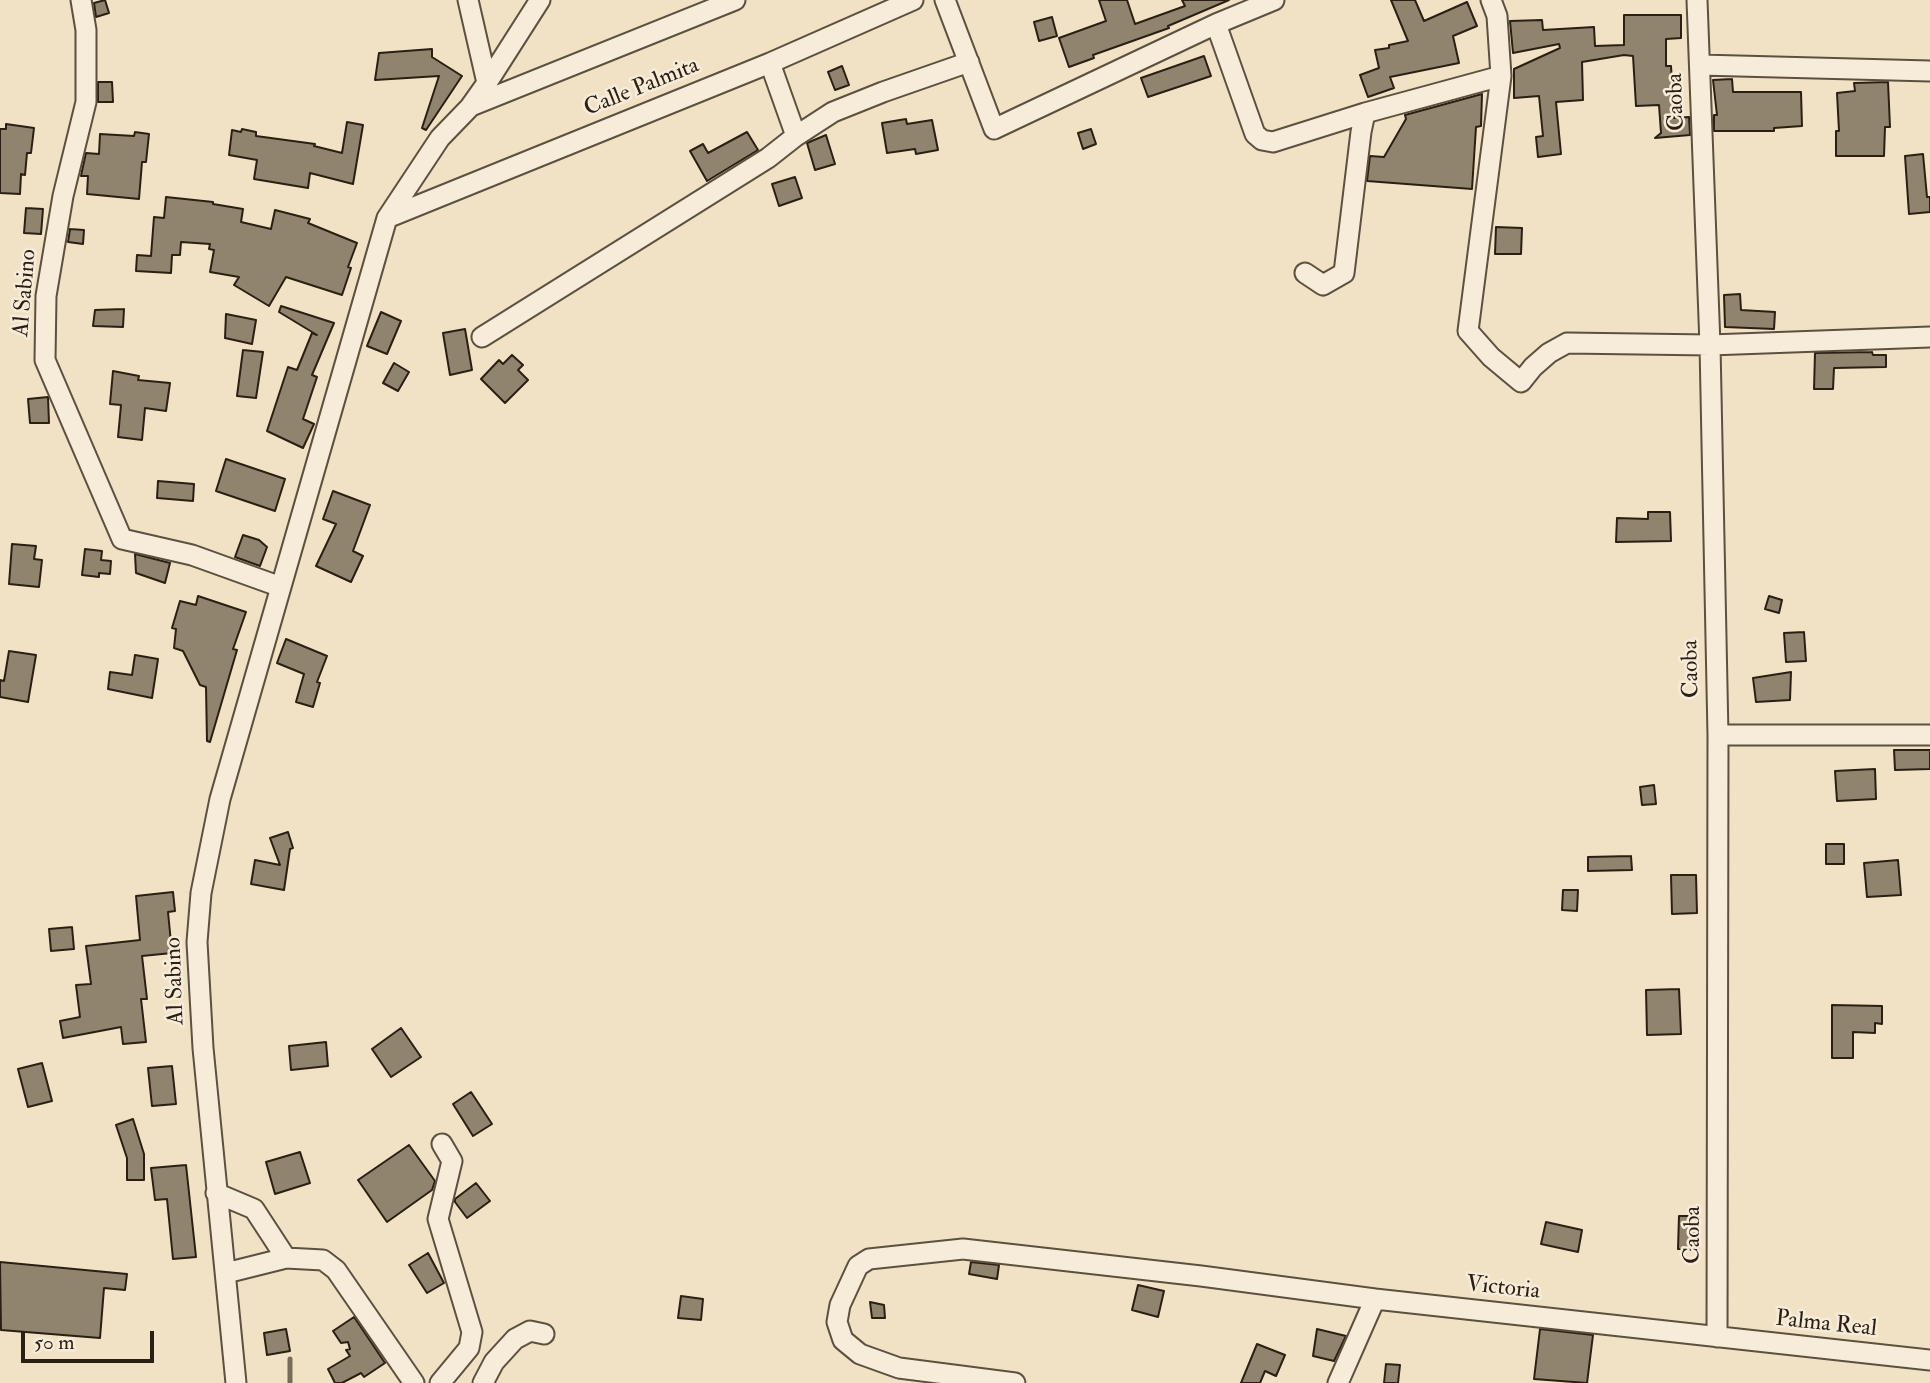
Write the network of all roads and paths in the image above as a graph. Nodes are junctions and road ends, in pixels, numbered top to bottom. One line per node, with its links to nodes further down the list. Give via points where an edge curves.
1 (82, 0): 25 (street, Al Sabino, via 86,102 63,195 46,296 45,359 122,539 192,555)
2 (468, 0): 16 (street)
3 (540, 0): 16 (street, Al Sabino)
4 (734, 0): 17 (street)
5 (913, 0): 12 (street, Calle Palmita)
6 (945, 0): 11 (street)
7 (1274, 0): 10 (street)
8 (1491, 0): 15 (street, via 1497,16)
9 (1697, 0): 13 (street, Caoba)
10 (1216, 24): 11 (street, via 994,129); 18 (street, via 1255,134 1262,141 1273,142)
11 (969, 62): 19 (street, via 833,112)
12 (770, 63): 19 (street); 20 (street, Calle Palmita)
13 (1700, 65): 14 (street); 24 (street, Caoba)
14 (1930, 71)
15 (1501, 76): 18 (street); 24 (street, via 1468,331 1521,382 1549,353 1567,343)
16 (487, 83): 17 (street, Al Sabino)
17 (470, 107): 20 (street, Al Sabino, via 440,138)
18 (1365, 113): 21 (street, via 1344,272 1323,285)
19 (796, 136): 22 (street)
20 (387, 218): 25 (street, Al Sabino)
21 (1305, 273)
22 (482, 337)
23 (1930, 337): 24 (street)
24 (1710, 345): 26 (street, Caoba)
25 (281, 587): 29 (street, Al Sabino, via 220,799 201,893 197,942)
26 (1718, 735): 27 (street); 34 (street, Caoba)
27 (1930, 735)
28 (442, 1144): 38 (street, via 452,1161 438,1219 472,1332 469,1348)
29 (216, 1193): 30 (street, via 254,1209); 31 (street, Al Sabino)
30 (286, 1258): 31 (street); 37 (street, via 323,1260 336,1270)
31 (226, 1273): 36 (street, Al Sabino)
32 (1375, 1299): 34 (street, Victoria); 40 (street, Victoria, via 963,1249 869,1259 858,1266 837,1322 843,1340 860,1354 899,1368); 41 (street)
33 (544, 1334): 39 (street, via 530,1331 515,1339)
34 (1717, 1337): 35 (street, Palma Real)
35 (1930, 1360)
36 (236, 1383)
37 (414, 1383)
38 (440, 1383)
39 (482, 1383)
40 (1015, 1383)
41 (1338, 1383)

